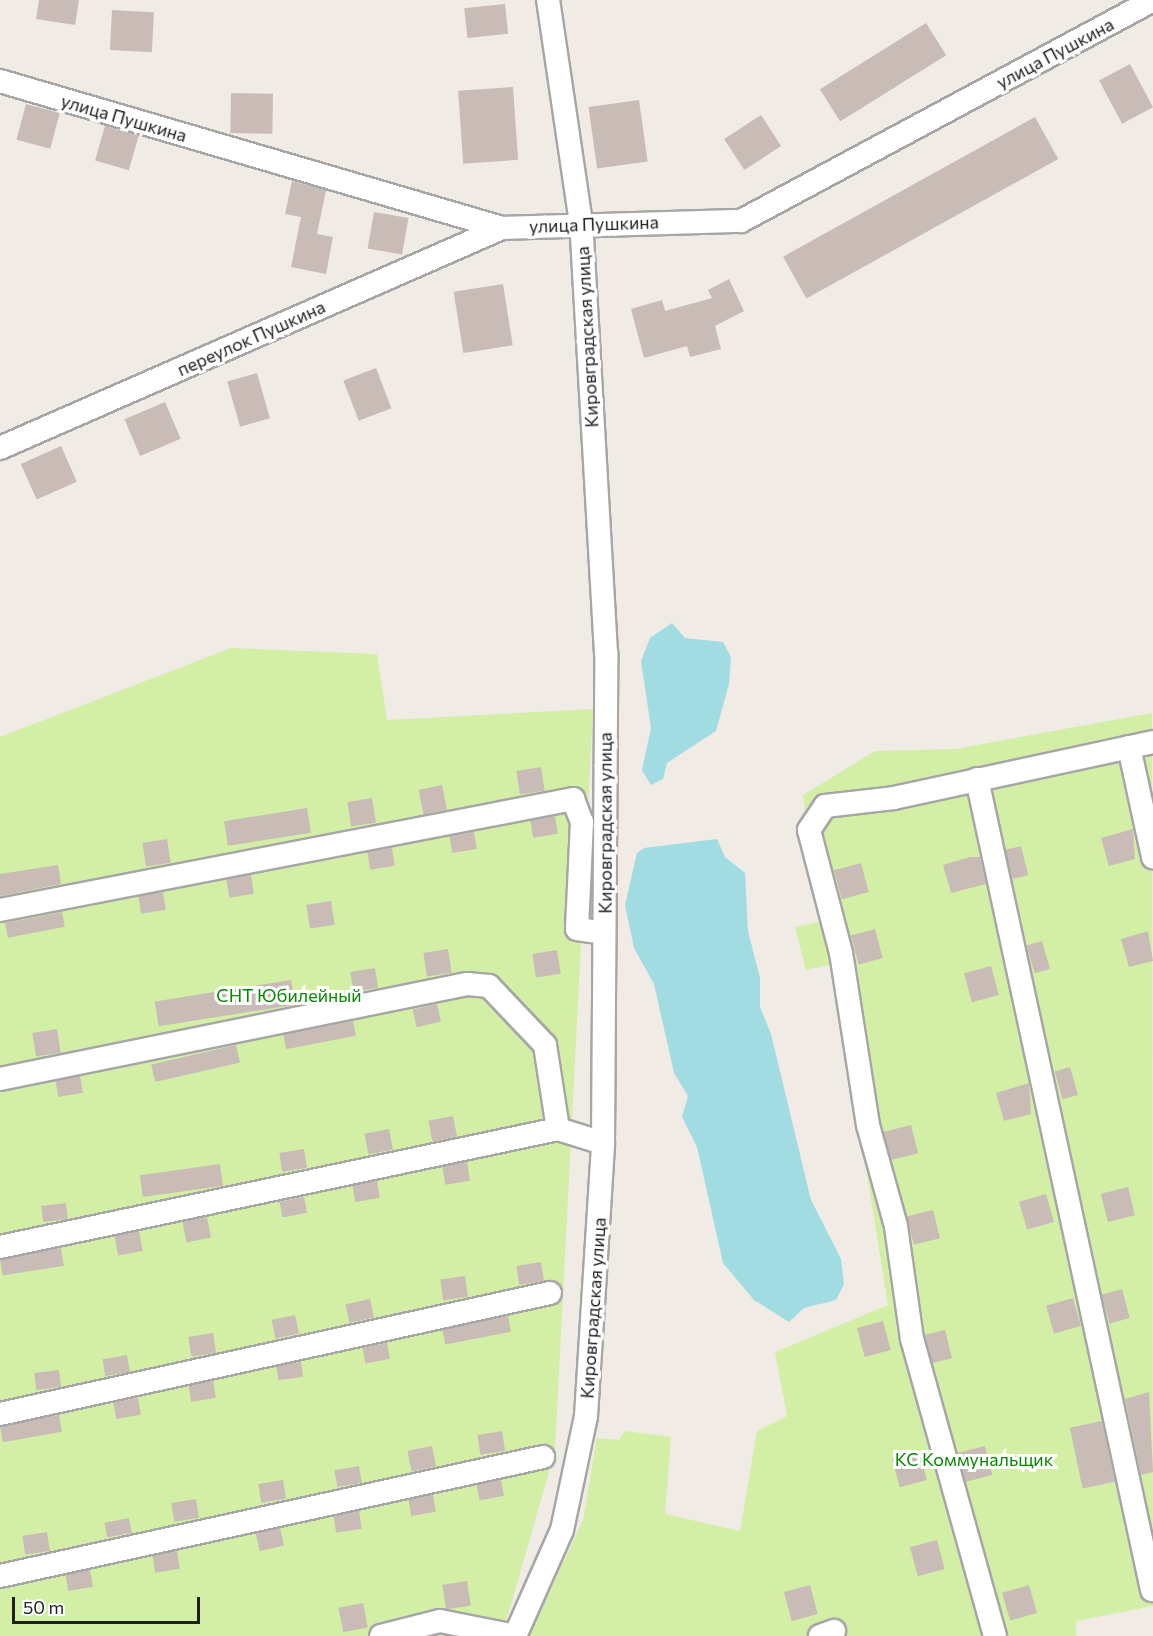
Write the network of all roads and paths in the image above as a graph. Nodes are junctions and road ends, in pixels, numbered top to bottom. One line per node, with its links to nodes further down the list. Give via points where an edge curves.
1 (548, 0): 4 (street, Кировградская улица)
2 (1153, 0): 4 (street, улица Пушкина, via 741,221)
3 (0, 81): 5 (street, улица Пушкина)
4 (580, 223): 5 (street, улица Пушкина); 12 (street, Кировградская улица, via 606,653)
5 (502, 228): 6 (street, переулок Пушкина)
6 (0, 448)
7 (1153, 742): 8 (street)
8 (1129, 747): 9 (street); 10 (street)
9 (977, 779): 21 (street); 24 (street, via 894,798 825,806 809,830 841,953 868,1125 896,1226 912,1340)
10 (1153, 857)
11 (0, 910): 12 (street, via 573,799 582,822 577,929)
12 (604, 933): 15 (street, Кировградская улица)
13 (0, 1079): 14 (street, via 456,986 489,986 545,1045)
14 (558, 1129): 15 (street); 16 (street)
15 (603, 1143): 23 (street, Кировградская улица, via 586,1416 561,1530)
16 (0, 1247)
17 (550, 1293): 18 (street)
18 (0, 1414)
19 (543, 1457): 20 (street)
20 (0, 1576)
21 (1152, 1590)
22 (381, 1636): 23 (street, via 440,1621)
23 (516, 1636)
24 (995, 1636)

